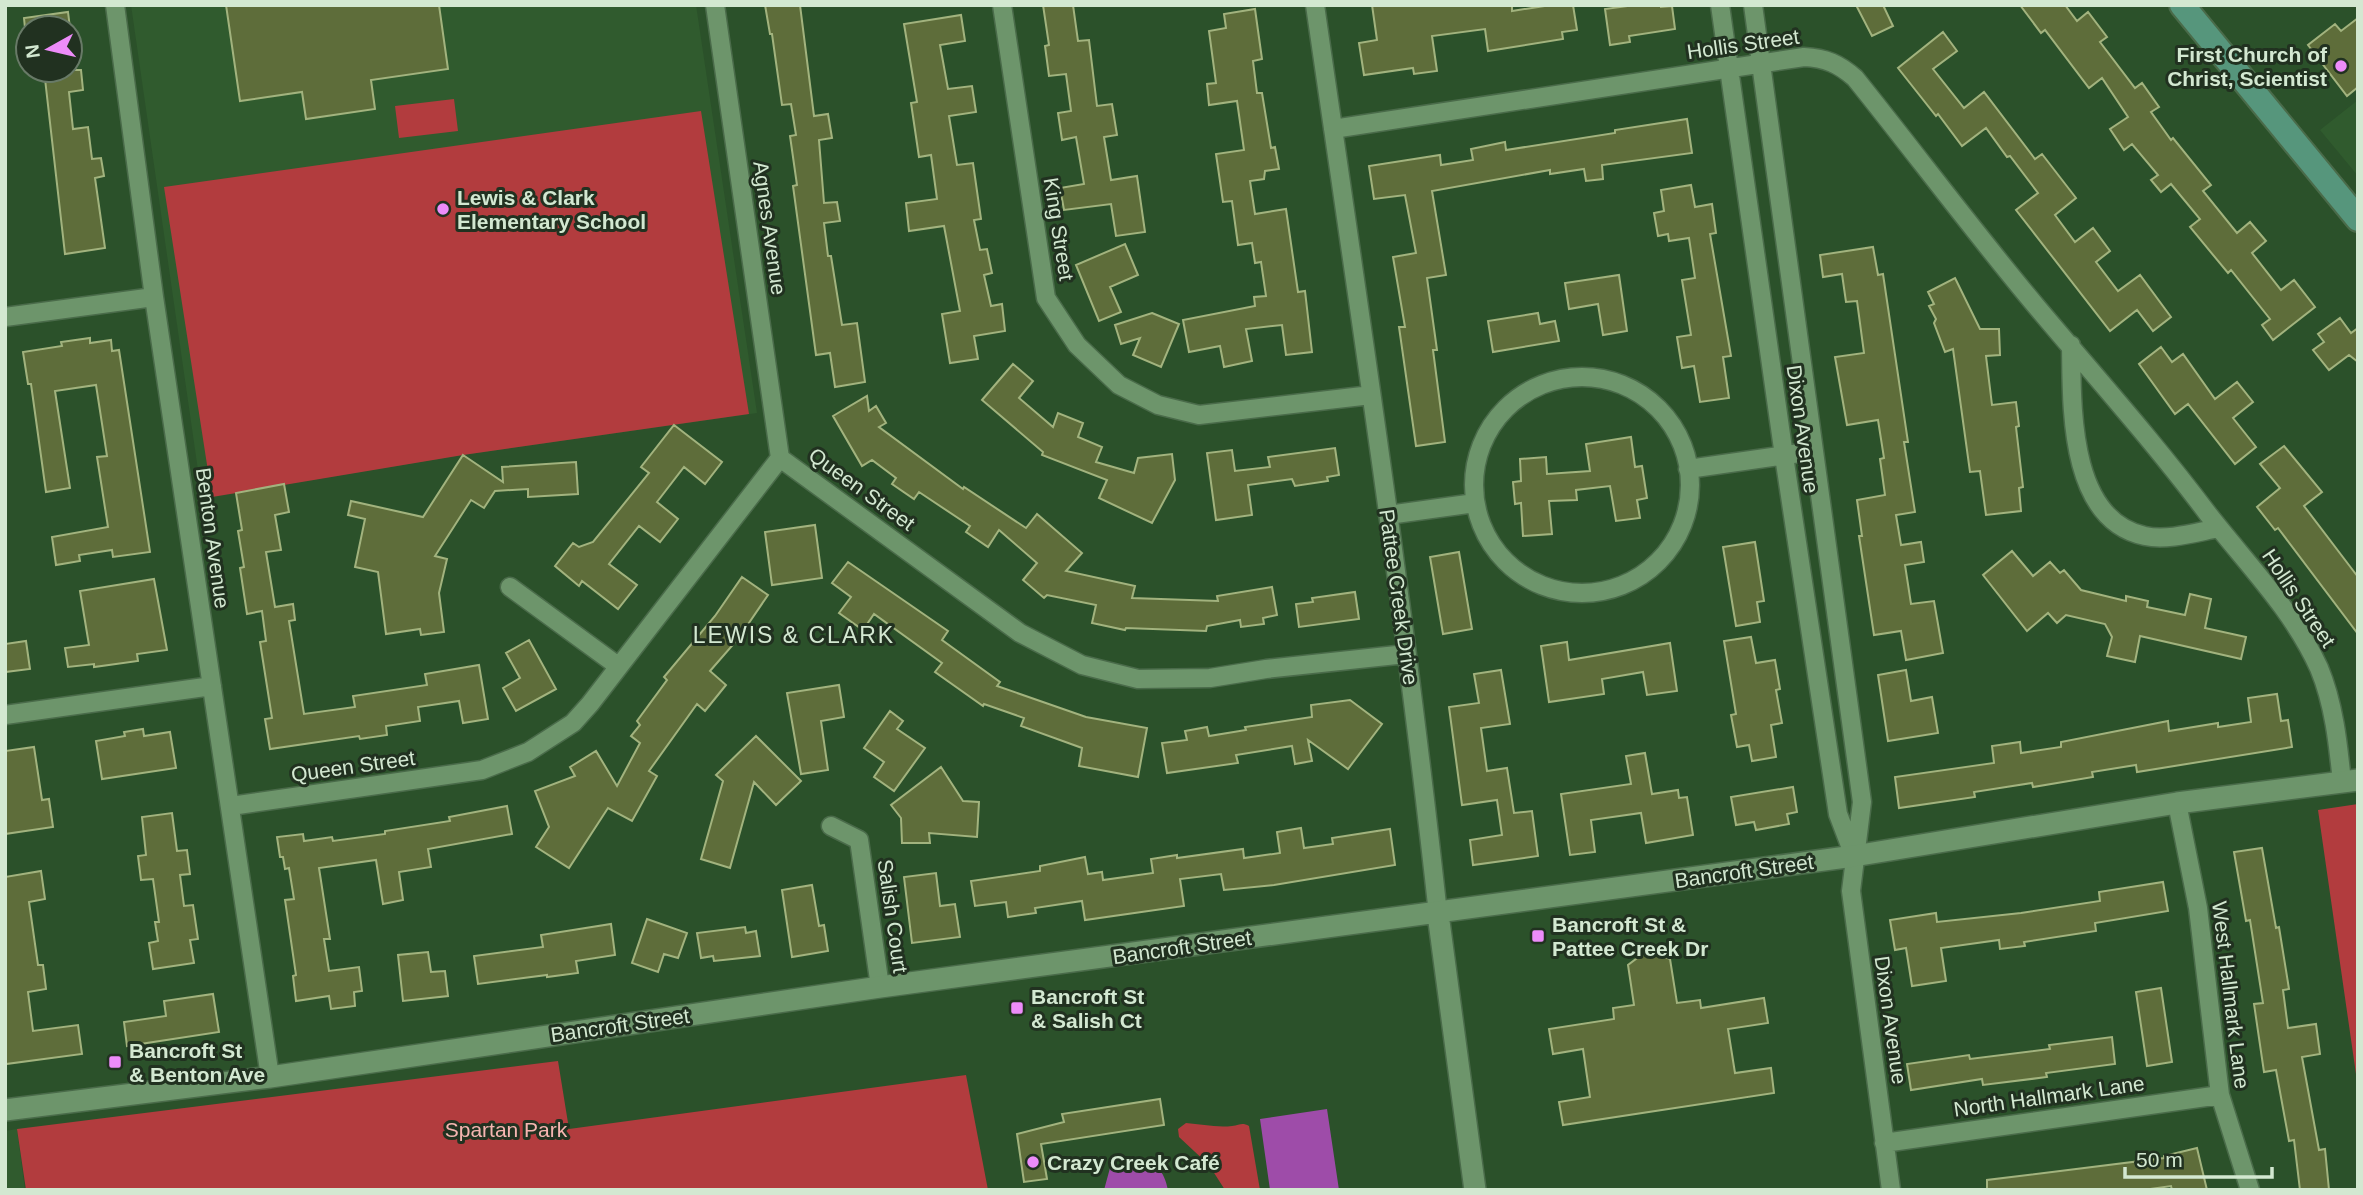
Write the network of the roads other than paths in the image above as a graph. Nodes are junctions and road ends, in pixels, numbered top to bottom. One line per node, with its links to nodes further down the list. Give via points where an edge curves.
1 (115, 5): 12 (street, Benton Avenue)
2 (715, 5): 18 (street, Agnes Avenue)
3 (1002, 5): 15 (street, King Street, via 1046,298 1077,345 1119,385 1157,405 1199,415)
4 (1315, 5): 10 (street, Pattee Creek Drive)
5 (1720, 5): 9 (street, Dixon Avenue)
6 (1752, 5): 8 (street, Dixon Avenue)
7 (2182, 5): 11 (main road)
8 (1760, 64): 9 (street, Hollis Street); 14 (street, Hollis Street, via 1819,58 1855,78); 16 (street, Dixon Avenue)
9 (1729, 68): 10 (street, Hollis Street); 17 (street, Dixon Avenue)
10 (1333, 129): 15 (street, Pattee Creek Drive)
11 (2358, 219)
12 (154, 297): 13 (street); 26 (street, Benton Avenue)
13 (5, 317)
14 (2071, 345): 22 (street, Hollis Street); 22 (street, via 2072,406 2079,451 2089,489 2104,510 2143,536)
15 (1371, 395): 21 (street, Pattee Creek Drive)
16 (1814, 451): 17 (street); 32 (street, Dixon Avenue, via 1862,802)
17 (1784, 456): 19 (street); 32 (street, Dixon Avenue, via 1838,814)
18 (780, 458): 24 (street, Queen Street, via 1020,633 1082,665 1138,679 1210,678); 25 (street, Queen Street)
19 (1688, 469): 20 (street, via 1688,506 1669,549 1639,576 1604,591 1566,592 1521,574 1491,544); 20 (street, via 1671,425 1643,396 1609,380 1563,378 1528,391 1492,424 1477,457)
20 (1475, 503): 21 (street)
21 (1388, 515): 24 (street, Pattee Creek Drive)
22 (2219, 528): 28 (street, Hollis Street, via 2265,582 2318,666)
23 (510, 587): 25 (street)
24 (1406, 654): 33 (street, Pattee Creek Drive)
25 (618, 666): 30 (street, Queen Street, via 573,723 528,752 482,770)
26 (212, 686): 27 (street); 30 (street, Benton Avenue)
27 (5, 715)
28 (2350, 781): 29 (street, Bancroft Street)
29 (2178, 803): 32 (street, Bancroft Street); 36 (street, West Hallmark Lane, via 2198,908)
30 (231, 806): 35 (street, Benton Avenue)
31 (831, 825): 34 (street, Salish Court, via 859,840)
32 (1854, 856): 33 (street, Bancroft Street); 38 (street, Dixon Avenue, via 1851,891)
33 (1438, 914): 34 (street, Bancroft Street); 39 (street, Pattee Creek Drive)
34 (880, 987): 35 (street, Bancroft Street)
35 (270, 1077): 37 (street, Bancroft Street)
36 (2220, 1095): 38 (street, North Hallmark Lane); 41 (street, West Hallmark Lane)
37 (5, 1110)
38 (1884, 1143): 40 (street, Dixon Avenue)
39 (1475, 1190)
40 (1891, 1190)
41 (2250, 1190)

